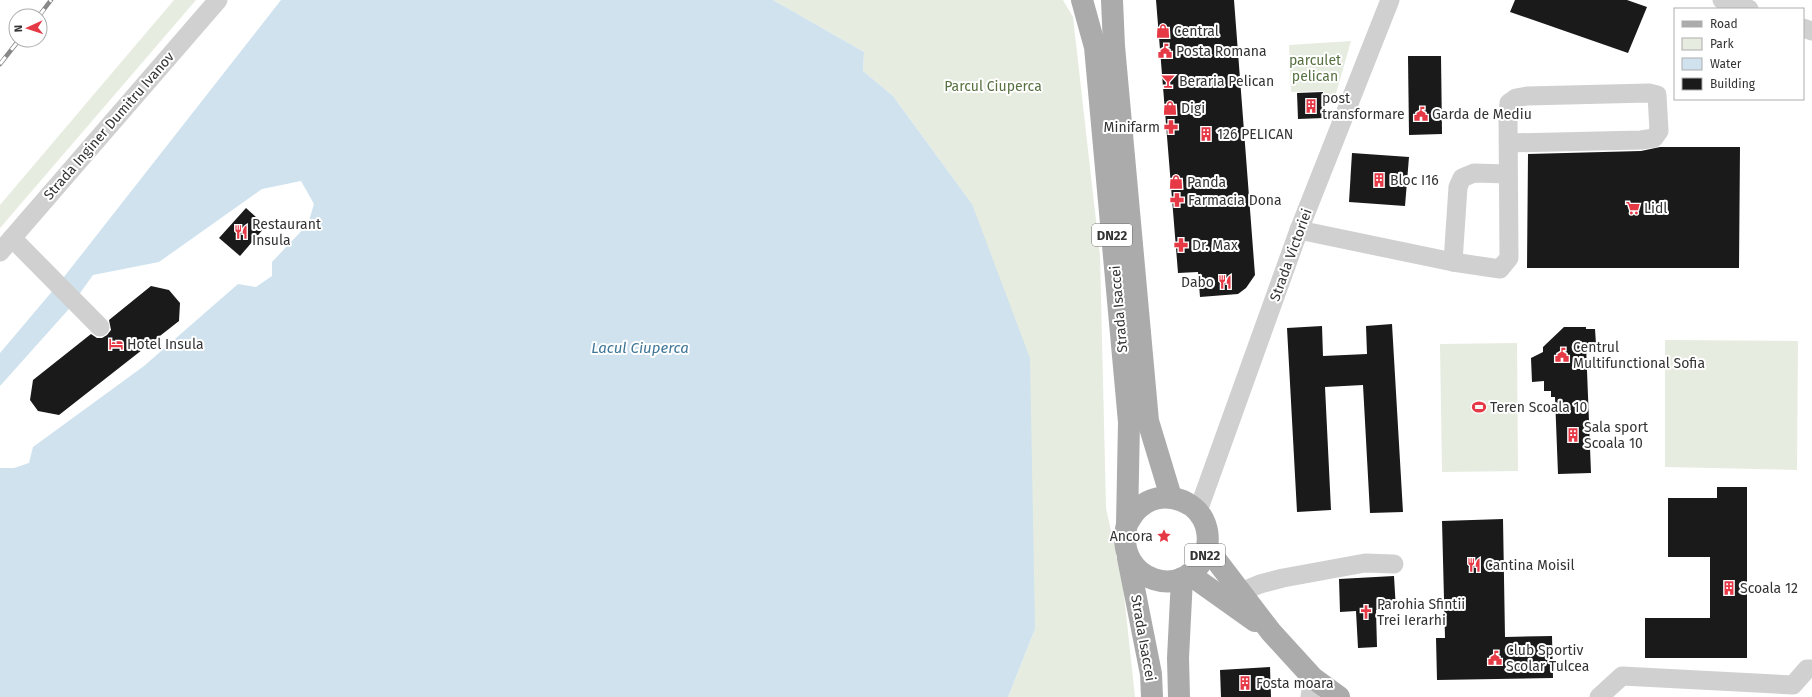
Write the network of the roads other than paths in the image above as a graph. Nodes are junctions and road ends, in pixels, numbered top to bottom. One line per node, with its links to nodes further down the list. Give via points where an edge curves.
1 (218, 0): 10 (street, Strada Inginer Dumitru Ivanov)
2 (1082, 0): 15 (main road, Strada Isaccei / DN22, via 1095,47 1125,374 1129,422)
3 (1112, 0): 13 (main road, Strada Isaccei / DN22, via 1148,421)
4 (1390, 0): 9 (street, Strada Victoriei)
5 (1722, 0): 6 (street)
6 (1745, 8)
7 (1508, 143): 7 (street, via 1654,138 1659,131 1657,95 1650,93 1516,98 1509,103); 8 (street)
8 (1508, 174): 11 (street, via 1474,173 1462,178 1458,187); 11 (street, via 1509,258 1500,269)
9 (1299, 230): 11 (street); 14 (street, Strada Victoriei)
10 (6, 245): 12 (street, via 43,271)
11 (1453, 262)
12 (100, 327)
13 (1171, 497): 14 (main road, DN22, via 1190,504); 15 (main road, via 1145,504 1133,514)
14 (1198, 512): 16 (main road, DN22, via 1207,528)
15 (1127, 524): 17 (main road, Strada Isaccei / DN22, via 1124,534)
16 (1207, 548): 19 (main road, DN22, via 1198,567); 20 (main road)
17 (1127, 555): 19 (main road, Strada Isaccei / DN22, via 1144,575 1156,580 1169,581); 24 (main road, Strada Isaccei / DN22, via 1148,658)
18 (1394, 564): 20 (street, via 1365,563 1283,578)
19 (1186, 576): 21 (main road); 25 (main road, Strada Isaccei / DN22, via 1178,658)
20 (1241, 592): 21 (main road)
21 (1271, 632): 23 (main road)
22 (1812, 669): 27 (street, via 1807,669 1793,685 1622,676)
23 (1312, 687): 26 (main road)
24 (1152, 697)
25 (1179, 697)
26 (1339, 697)
27 (1599, 697)

